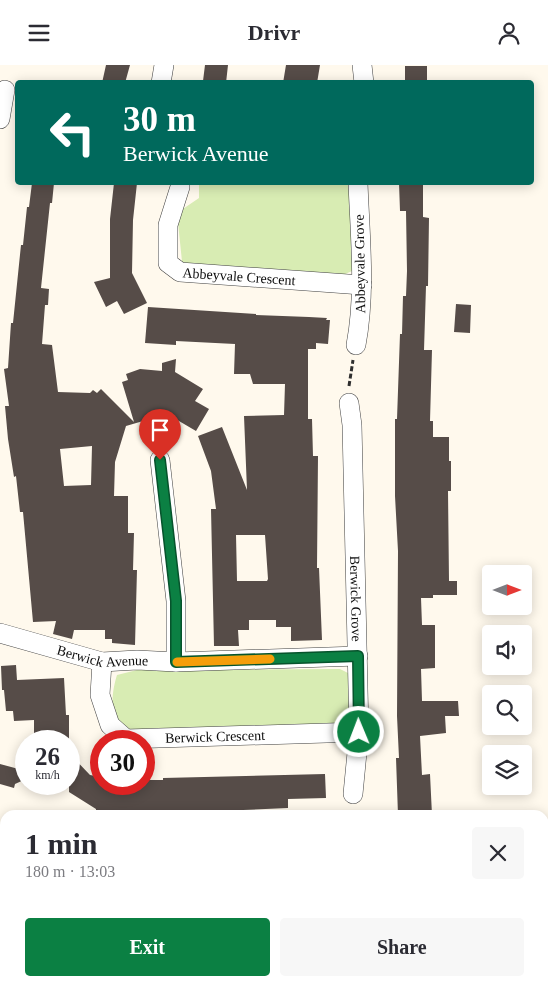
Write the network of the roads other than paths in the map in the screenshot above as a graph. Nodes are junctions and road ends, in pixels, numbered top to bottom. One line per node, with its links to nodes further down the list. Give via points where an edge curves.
1 (164, 65): 3 (street)
2 (362, 65): 4 (street)
3 (162, 80)
4 (364, 80)
5 (8, 91): 6 (street)
6 (0, 119)
7 (358, 185): 9 (street, Abbeyvale Grove)
8 (180, 187): 9 (street, Abbeyvale Crescent, via 168,225 168,263 180,272)
9 (362, 285): 10 (street, Abbeyvale Grove)
10 (356, 345)
11 (349, 403): 14 (street, Berwick Grove)
12 (160, 460): 16 (street, via 176,601)
13 (0, 633): 15 (street, Berwick Avenue)
14 (358, 656): 16 (street, Berwick Avenue); 17 (street, Berwick Grove)
15 (102, 662): 16 (street, Berwick Avenue); 17 (street, Berwick Crescent, via 100,695 110,725 126,739)
16 (176, 662)
17 (359, 732): 18 (street, Berwick Grove)
18 (353, 794)

